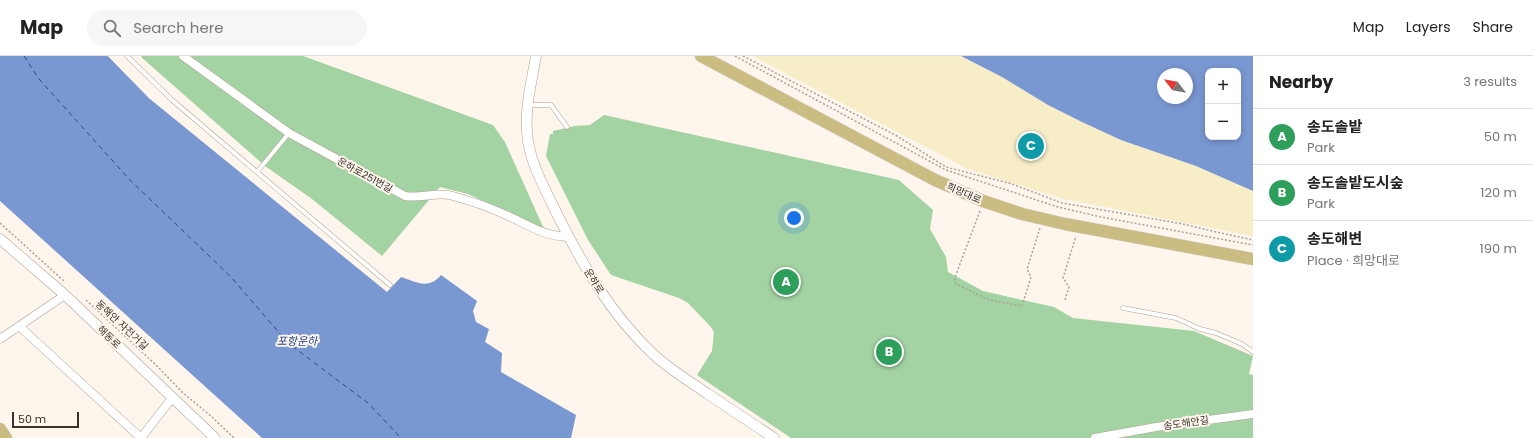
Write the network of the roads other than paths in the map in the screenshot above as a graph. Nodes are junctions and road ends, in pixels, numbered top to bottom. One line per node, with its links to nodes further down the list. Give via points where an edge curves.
1 (127, 56): 8 (lane, via 172,100)
2 (184, 56): 7 (street, 운하로251번길)
3 (536, 56): 5 (street, 운하로)
4 (701, 56): 11 (main road, 희망대로, via 935,180 983,202 1044,219)
5 (528, 105): 6 (lane, via 551,105); 9 (street, 운하로, via 527,130 531,151 546,190)
6 (567, 127)
7 (289, 133): 8 (lane); 9 (street, 운하로251번길, via 404,196 447,194 506,215 543,233)
8 (257, 172): 12 (lane)
9 (569, 237): 24 (street, 운하로, via 598,290 643,343 674,370)
10 (0, 239): 13 (street, 해동로)
11 (1253, 259)
12 (390, 285)
13 (65, 295): 15 (street); 18 (street, 해동로)
14 (1123, 308): 17 (lane, via 1176,318 1242,344)
15 (19, 326): 16 (street); 22 (street)
16 (0, 340)
17 (1253, 352)
18 (172, 398): 22 (street); 23 (street, 해동로)
19 (1253, 414): 25 (street, 송도해안길)
20 (0, 429): 21 (main road)
21 (6, 438)
22 (141, 438)
23 (215, 438)
24 (774, 438)
25 (1095, 438)

